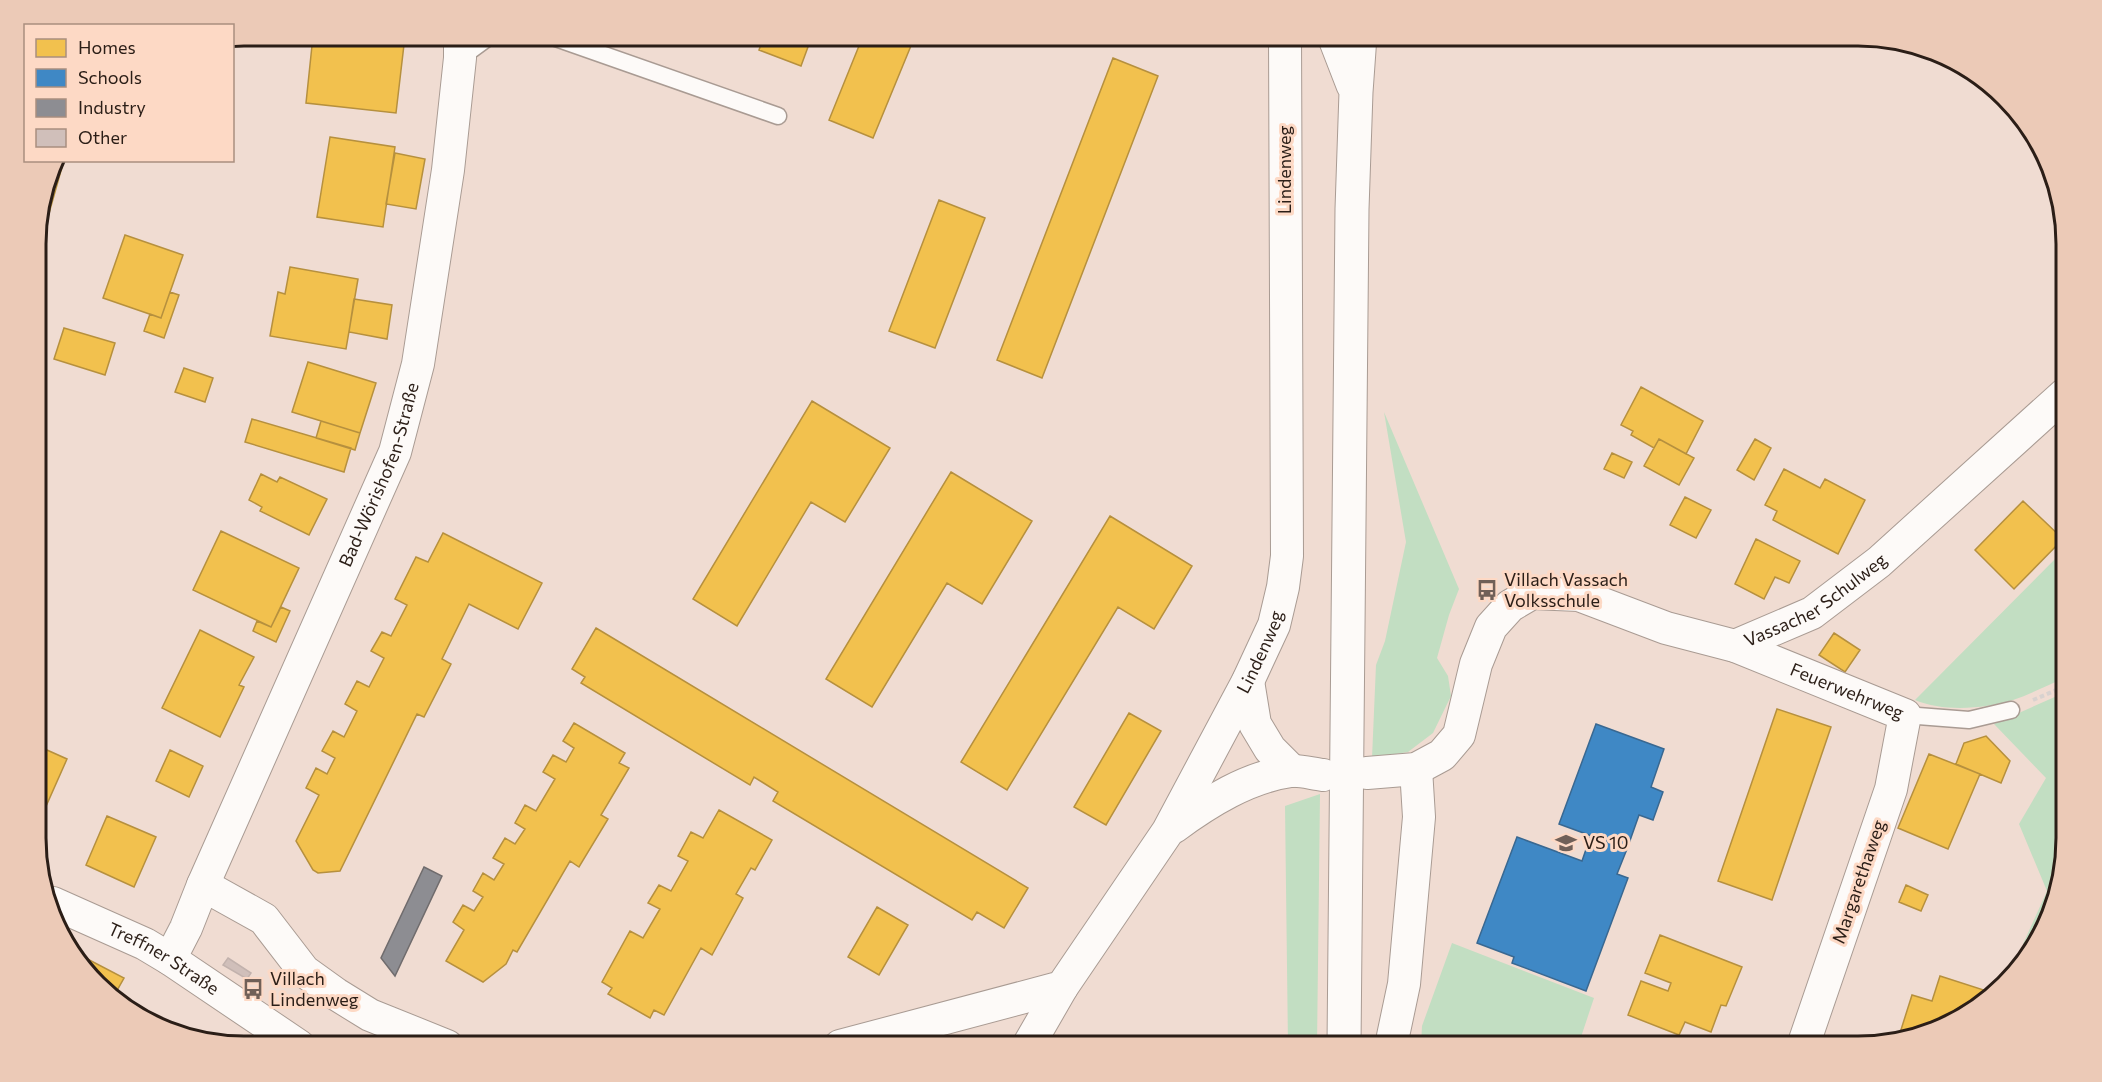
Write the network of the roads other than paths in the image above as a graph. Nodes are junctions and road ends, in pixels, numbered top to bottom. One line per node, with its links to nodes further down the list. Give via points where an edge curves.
1 (578, 46): 7 (lane)
2 (1285, 46): 10 (street, Lindenweg, via 1287,556 1274,625)
3 (1338, 46): 6 (main road)
4 (1359, 46): 6 (main road)
5 (460, 47): 18 (street, Bad-Wörishofen-Straße, via 448,170 418,364 395,452)
6 (1356, 92): 22 (main road)
7 (778, 116)
8 (2056, 402): 9 (street, Vassacher Schulweg, via 1879,562 1812,613)
9 (1735, 646): 12 (street, Feuerwehrweg); 13 (street, Vassacher Schulweg, via 1666,628 1579,595 1532,593 1510,606 1491,627 1476,664 1459,735 1442,755)
10 (1248, 681): 14 (street, via 1255,724 1270,749); 17 (street, Lindenweg)
11 (2011, 710): 12 (lane, Feuerwehrweg, via 1969,720)
12 (1905, 715): 24 (street, Margarethaweg, via 1891,789)
13 (1416, 769): 15 (street, Vassacher Schulweg); 23 (street, via 1419,817 1404,984)
14 (1292, 771): 16 (street); 17 (street, via 1255,781 1207,803)
15 (1367, 773)
16 (1323, 775)
17 (1168, 831): 21 (street, Lindenweg)
18 (203, 885): 20 (street); 26 (street, via 264,919 304,970 336,994 370,1015)
19 (59, 906): 20 (street, Treffner Straße)
20 (170, 959): 25 (street, Treffner Straße)
21 (1062, 987): 27 (street); 28 (street, Lindenweg)
22 (1344, 1035)
23 (1393, 1035)
24 (1807, 1035)
25 (284, 1036)
26 (422, 1036)
27 (879, 1036)
28 (1034, 1036)

